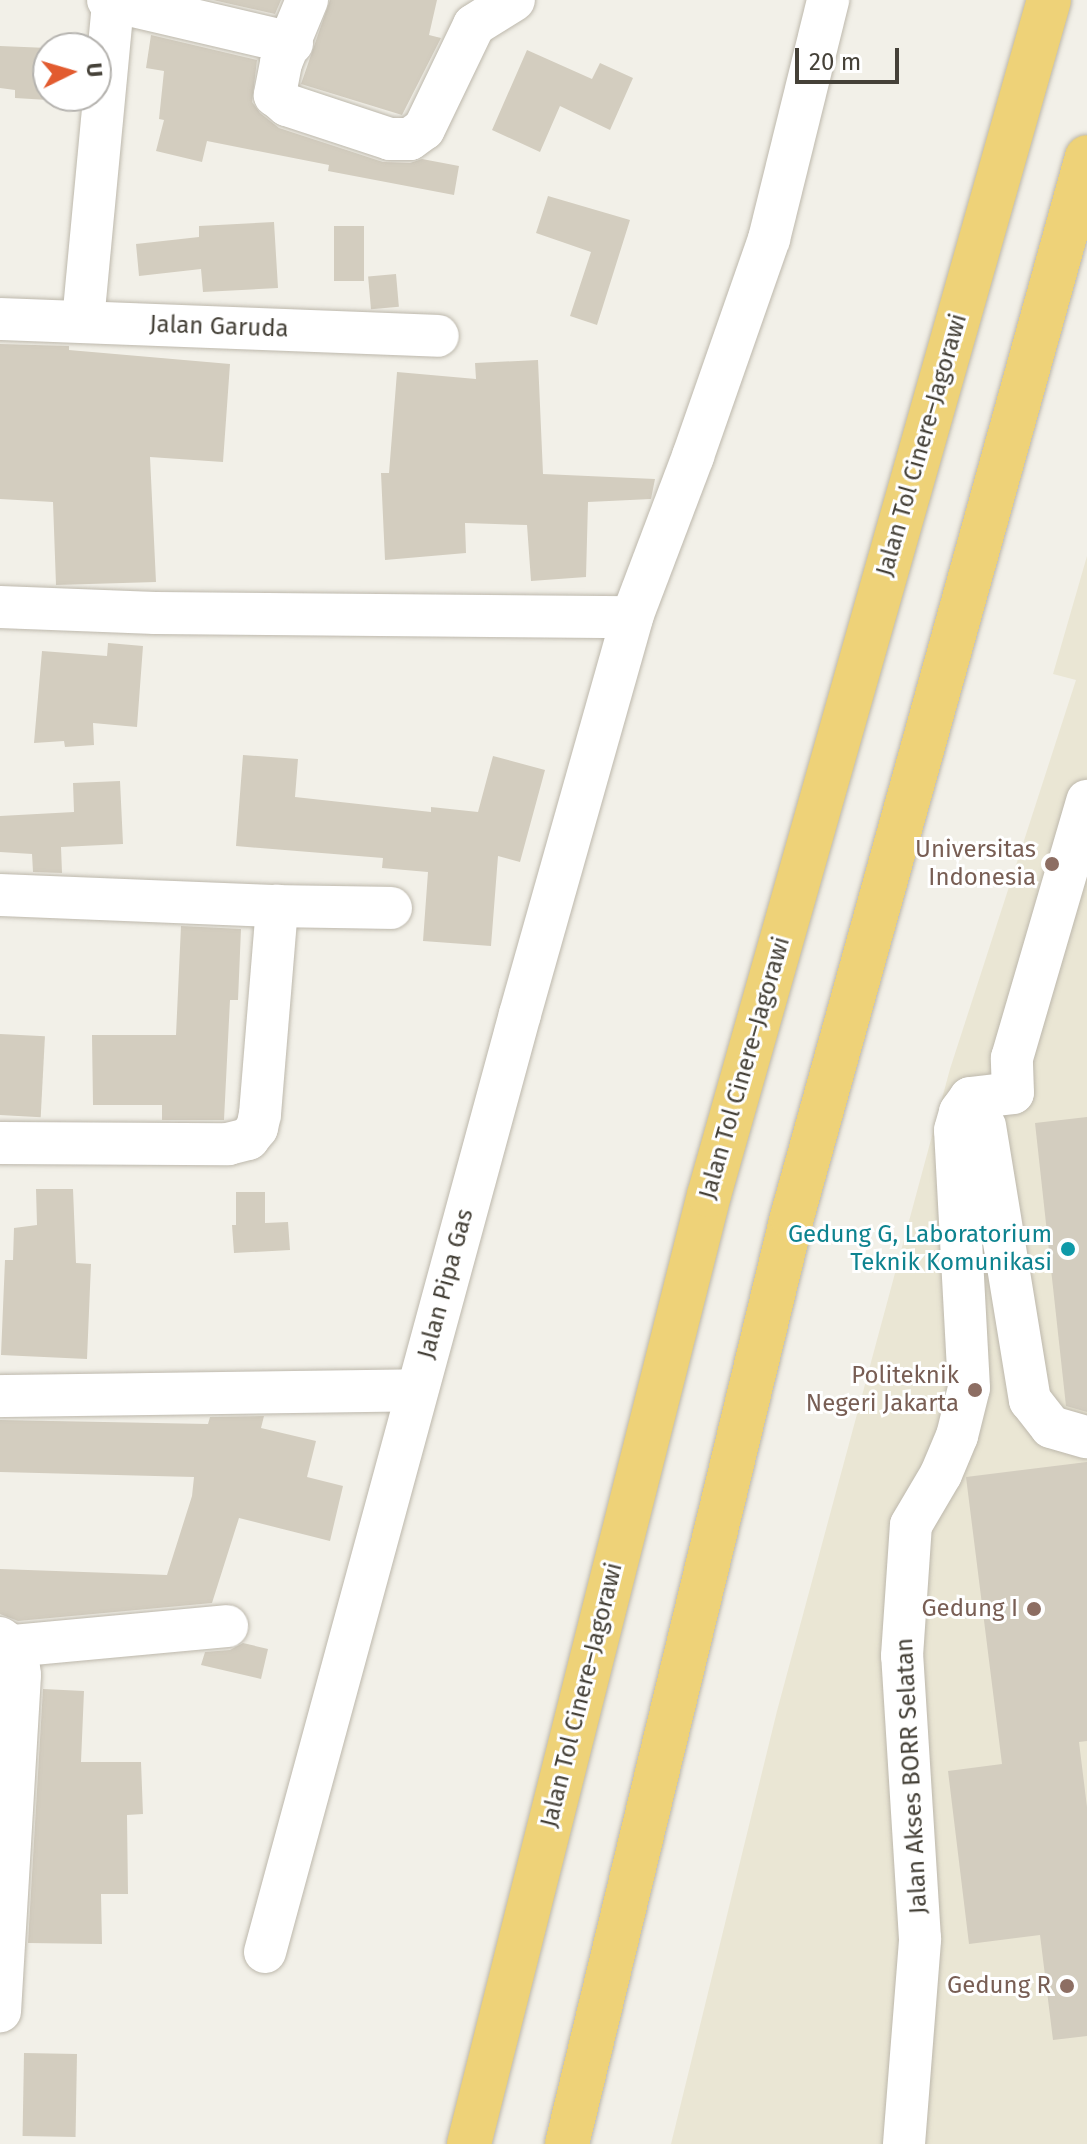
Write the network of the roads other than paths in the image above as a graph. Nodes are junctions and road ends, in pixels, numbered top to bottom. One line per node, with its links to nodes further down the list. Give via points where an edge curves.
1 (307, 0): 6 (street)
2 (514, 0): 6 (street, via 474,25 434,114 410,139 390,139 287,105 275,95 281,63)
3 (828, 0): 12 (street, Jalan Pipa Gas, via 769,239)
4 (1049, 0): 26 (highway, Jalan Tol Cinere–Jagorawi, via 709,1195)
5 (111, 1): 6 (street); 9 (street)
6 (292, 43)
7 (1087, 157): 27 (highway, via 792,1217)
8 (0, 319): 9 (street, Jalan Garuda)
9 (83, 321): 10 (street, Jalan Garuda)
10 (438, 336)
11 (0, 607): 12 (street)
12 (632, 617): 19 (street, Jalan Pipa Gas)
13 (1087, 801): 28 (street, Jalan Akses BORR Selatan, via 1013,1074 1013,1093 970,1098 955,1130 969,1388 941,1474 911,1525 902,1656 920,1939)
14 (0, 895): 15 (street)
15 (277, 906): 16 (street); 18 (street, via 260,1114 248,1139 228,1144)
16 (391, 908)
17 (985, 1126): 21 (street, via 1030,1400 1051,1427)
18 (0, 1143)
19 (417, 1390): 20 (street); 24 (street, Jalan Pipa Gas)
20 (0, 1396)
21 (1087, 1437)
22 (227, 1626): 23 (street)
23 (7, 1642): 25 (street, via 20,1658 20,1675)
24 (265, 1952)
25 (0, 2011)
26 (469, 2144)
27 (567, 2144)
28 (904, 2144)

